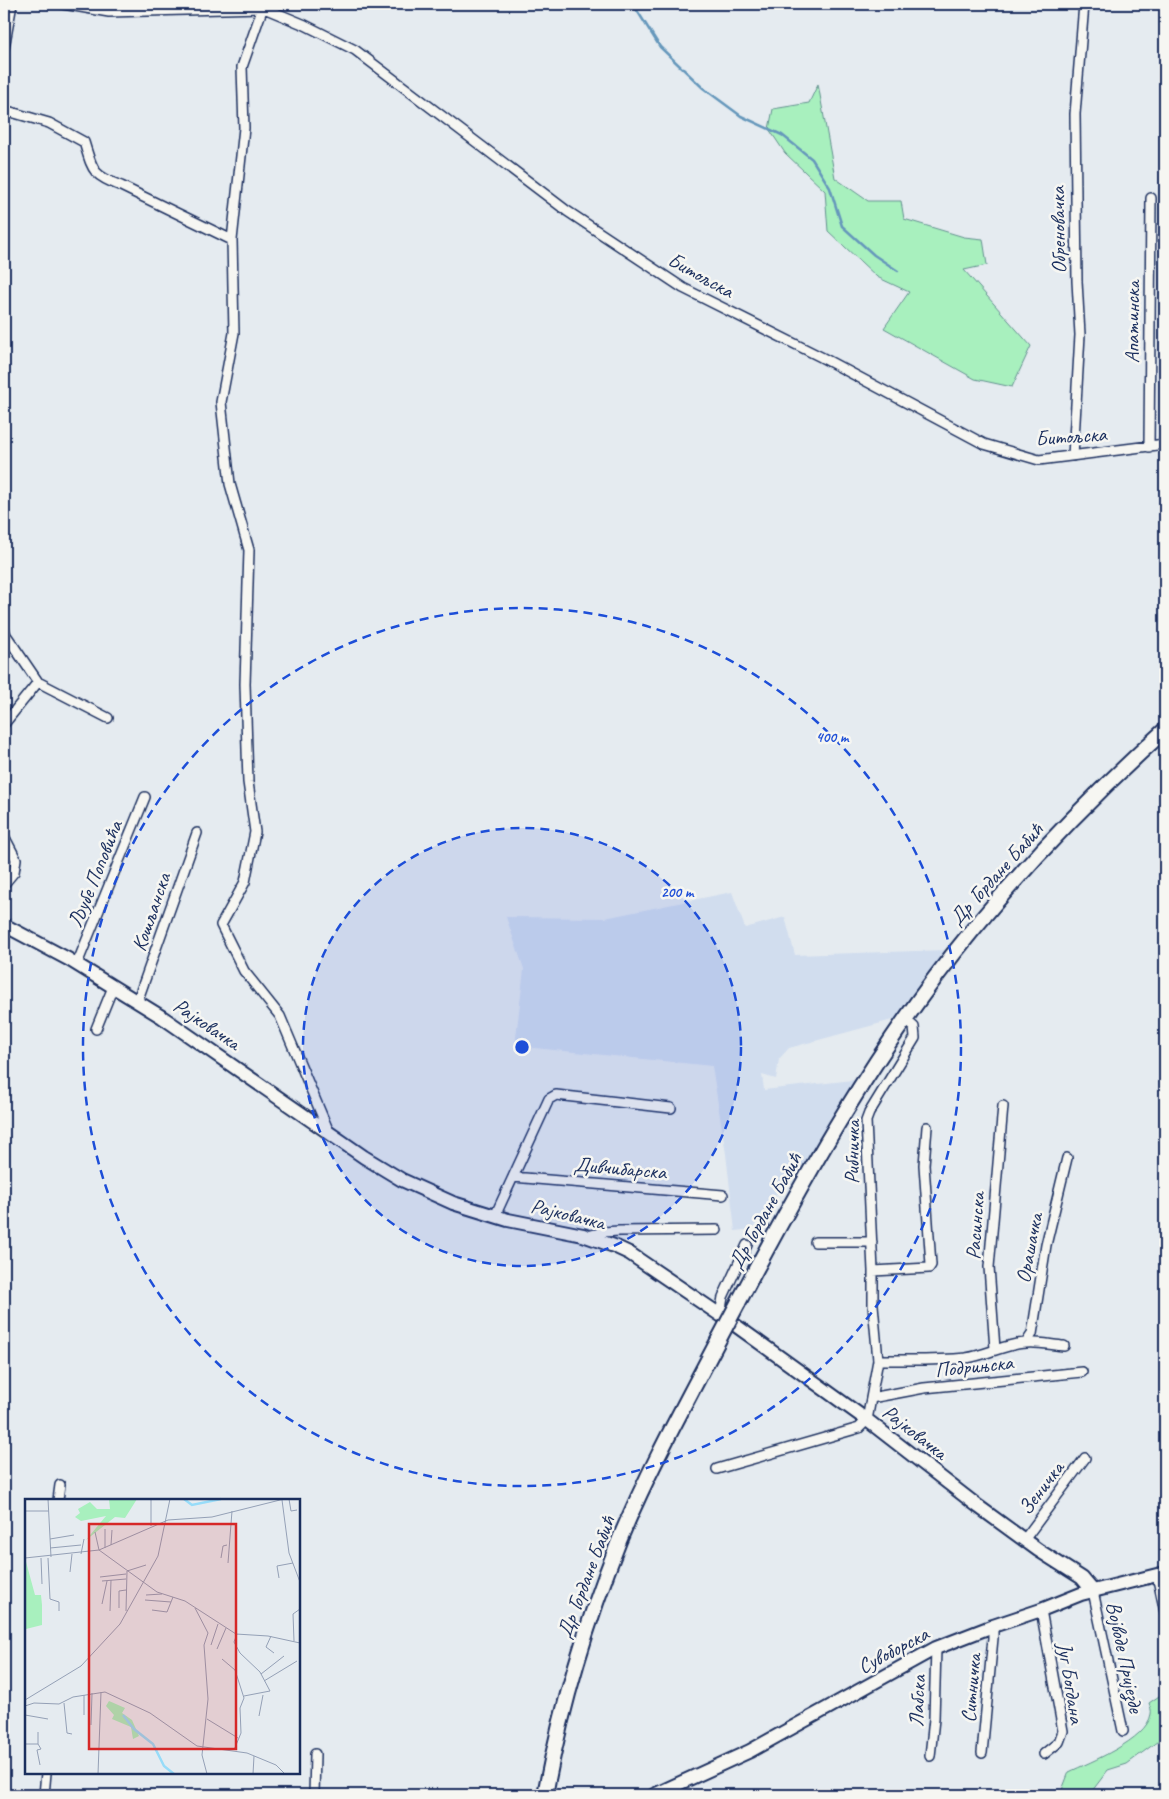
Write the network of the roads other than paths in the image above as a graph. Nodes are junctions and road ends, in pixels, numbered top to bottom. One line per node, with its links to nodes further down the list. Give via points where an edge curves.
1 (12, 4): 5 (street)
2 (63, 4): 4 (street, via 109,12)
3 (1084, 4): 11 (street, Обреновачка, via 1074,114 1080,335)
4 (264, 6): 8 (street, via 242,67 244,128); 11 (street, Битољска, via 355,50 567,211 683,288 984,444 1038,460)
5 (4, 48)
6 (4, 110): 8 (street, via 49,123 70,134 84,142 93,170 104,180)
7 (1150, 198): 10 (street, Апатинска)
8 (232, 240): 30 (street, via 234,334 221,402 230,484 249,550 245,684 248,782 255,832 245,882 221,925 244,971 280,1016)
9 (1165, 444): 10 (street, Битољска)
10 (1149, 447): 11 (street, Битољска)
11 (1073, 456)
12 (4, 629): 13 (street)
13 (38, 682): 14 (street); 15 (street)
14 (108, 718)
15 (4, 724)
16 (1165, 730): 25 (main road, Др Гордане Бабић, via 1044,848 971,931)
17 (145, 797): 22 (street, Љубе Поповића)
18 (197, 834): 24 (street, Кошљанска)
19 (4, 836): 20 (street, via 16,858 14,872)
20 (4, 884)
21 (4, 926): 22 (main road, Рајковачка)
22 (77, 964): 23 (main road, Рајковачка)
23 (113, 987): 24 (main road, Рајковачка); 26 (street)
24 (138, 1002): 30 (main road, Рајковачка)
25 (906, 1020): 38 (street, Рибничка, via 914,1027 915,1038 866,1121); 69 (main road, Др Гордане Бабић, bridge, via 804,1180 633,1510 600,1592 569,1685)
26 (96, 1029)
27 (1003, 1106): 44 (street, Расинска, via 989,1267)
28 (670, 1108): 32 (street, via 556,1096 549,1099)
29 (927, 1127): 40 (street, via 924,1165 931,1265 929,1268)
30 (329, 1132): 34 (main road, Рајковачка, via 410,1184 444,1200)
31 (1066, 1158): 42 (street, Орашачка, via 1046,1245 1032,1334)
32 (513, 1177): 33 (street, Дивчибарска); 34 (street)
33 (724, 1195)
34 (496, 1216): 36 (main road, Рајковачка)
35 (717, 1230): 36 (street, via 619,1231)
36 (586, 1237): 41 (main road, Рајковачка, via 629,1253)
37 (815, 1242): 38 (street)
38 (872, 1242): 40 (street, Рибничка)
39 (747, 1245): 41 (street, via 723,1297)
40 (873, 1272): 45 (street, Рибничка)
41 (720, 1315): 48 (main road, Рајковачка)
42 (1026, 1343): 43 (street, Подрињска); 44 (street, Подрињска)
43 (1064, 1346)
44 (994, 1349): 45 (street, Подрињска, via 975,1356 943,1360)
45 (878, 1360): 47 (street, Рибничка)
46 (1082, 1372): 47 (street, Подрињска, via 931,1388)
47 (871, 1398): 48 (street, Рибничка)
48 (867, 1420): 50 (street, via 859,1428); 53 (main road, Рајковачка)
49 (1085, 1458): 53 (street, Зеничка)
50 (717, 1468)
51 (60, 1485): 52 (street)
52 (58, 1499)
53 (1024, 1540): 55 (main road, Рајковачка, via 1082,1578)
54 (1161, 1574): 55 (main road, Сувоборска); 57 (street)
55 (1093, 1590): 56 (main road, Сувоборска); 60 (street, Војводе Пријезде)
56 (1042, 1610): 58 (main road, Сувоборска); 63 (street, Југ Богдана, via 1063,1731 1059,1742)
57 (1165, 1612)
58 (992, 1626): 59 (main road, Сувоборска); 61 (street, Ситничка)
59 (936, 1648): 64 (street, Лабска); 66 (main road, Сувоборска)
60 (1123, 1731)
61 (982, 1753)
62 (315, 1754): 68 (street)
63 (1044, 1754)
64 (930, 1756)
65 (46, 1774): 67 (street)
66 (677, 1790): 70 (main road, Сувоборска)
67 (44, 1795)
68 (314, 1795)
69 (545, 1795)
70 (654, 1795)

